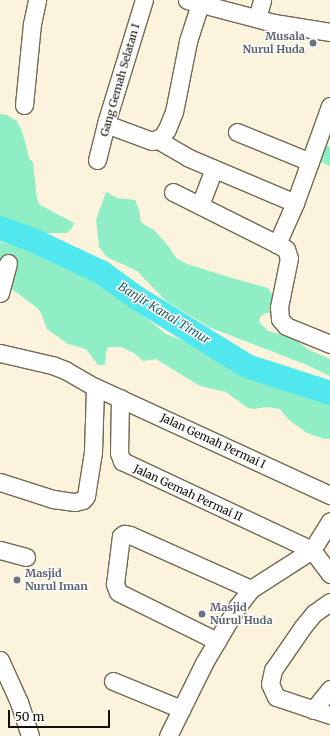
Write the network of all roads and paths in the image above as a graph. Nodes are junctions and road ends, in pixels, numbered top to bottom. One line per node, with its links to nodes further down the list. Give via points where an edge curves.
1 (37, 0): 7 (street, via 32,24)
2 (144, 0): 9 (street, Gang Gemah Selatan I)
3 (262, 0): 5 (street)
4 (193, 1): 5 (street); 11 (street, via 188,41 172,119)
5 (257, 18): 6 (street)
6 (330, 32)
7 (24, 105)
8 (330, 106): 13 (street)
9 (106, 124): 11 (street, via 152,142); 12 (street, Gang Gemah Selatan I)
10 (237, 132): 13 (street)
11 (158, 140): 14 (street, via 188,158)
12 (98, 160)
13 (310, 162): 16 (street)
14 (214, 169): 16 (street); 17 (street)
15 (173, 192): 17 (street)
16 (295, 204): 18 (street)
17 (200, 206): 18 (street)
18 (277, 244): 21 (street, via 286,249 290,258 279,312 280,319 286,326)
19 (8, 263): 20 (street)
20 (0, 293)
21 (330, 344)
22 (0, 353): 23 (street, Jalan Gemah Permai I, via 52,365)
23 (95, 387): 24 (street, Jalan Gemah Permai I); 25 (street, via 92,465 83,500 75,502 53,499)
24 (120, 398): 26 (street, Jalan Gemah Permai I); 29 (street, Jalan Gemah Permai II, via 118,453 122,461)
25 (0, 482)
26 (330, 495)
27 (330, 521): 29 (street)
28 (0, 550): 30 (street)
29 (312, 550): 31 (street); 32 (street)
30 (26, 557)
31 (330, 574)
32 (251, 589): 34 (street); 34 (street, via 130,535 122,534 119,540 115,584 118,592)
33 (330, 602): 39 (street, via 322,606 307,621 273,670 270,684 276,697)
34 (217, 641): 38 (street)
35 (0, 660): 41 (street, via 19,702)
36 (113, 681): 38 (street)
37 (330, 689): 39 (street)
38 (181, 710): 42 (street)
39 (313, 710): 40 (street)
40 (330, 715)
41 (30, 736)
42 (168, 736)

